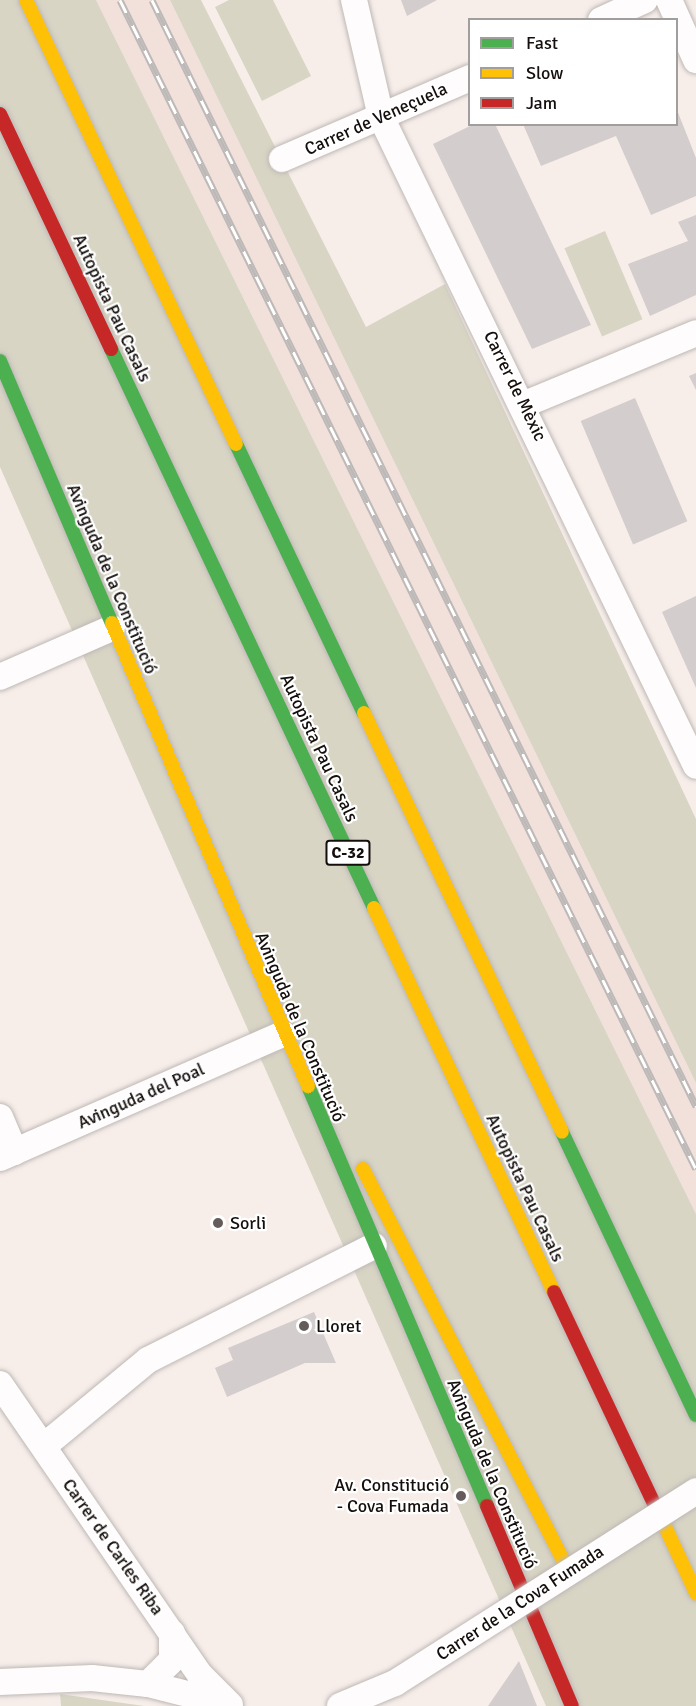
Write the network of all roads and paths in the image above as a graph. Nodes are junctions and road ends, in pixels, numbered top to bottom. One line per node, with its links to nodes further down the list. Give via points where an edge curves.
1 (26, 0): 25 (main road)
2 (354, 0): 11 (street, Carrer de Mèxic)
3 (645, 0): 5 (street)
4 (669, 0): 6 (street)
5 (605, 18)
6 (677, 18)
7 (678, 20): 8 (street)
8 (696, 60)
9 (468, 79): 11 (street, Carrer de Veneçuela)
10 (0, 114): 29 (main road, Autopista Pau Casals / C-32)
11 (381, 117): 12 (street, Carrer de Veneçuela); 15 (street, Carrer de Mèxic)
12 (282, 159)
13 (696, 333): 15 (street)
14 (0, 361): 16 (main road, Avinguda de la Constitució)
15 (525, 404): 18 (street, Carrer de Mèxic)
16 (112, 628): 17 (street); 19 (main road, Avinguda de la Constitució)
17 (0, 677)
18 (696, 766)
19 (283, 1034): 20 (main road, Avinguda de la Constitució); 22 (street, Avinguda del Poal)
20 (295, 1061): 23 (main road, Avinguda de la Constitució); 28 (main road, via 352,1146)
21 (0, 1117): 22 (street)
22 (7, 1155)
23 (374, 1246): 26 (street, via 148,1360); 35 (main road, Avinguda de la Constitució)
24 (0, 1384): 26 (street, Carrer de Carles Riba)
25 (696, 1415)
26 (44, 1446): 30 (street, Carrer de Carles Riba)
27 (696, 1491): 28 (street, Carrer de la Cova Fumada, bridge)
28 (569, 1572): 34 (street, Carrer de la Cova Fumada, bridge, via 395,1683)
29 (696, 1593)
30 (172, 1633): 32 (street, via 172,1660); 33 (street, Carrer de Carles Riba, via 201,1676)
31 (0, 1682): 32 (street, via 60,1676)
32 (148, 1684): 33 (street)
33 (232, 1706)
34 (340, 1706)
35 (572, 1706)

